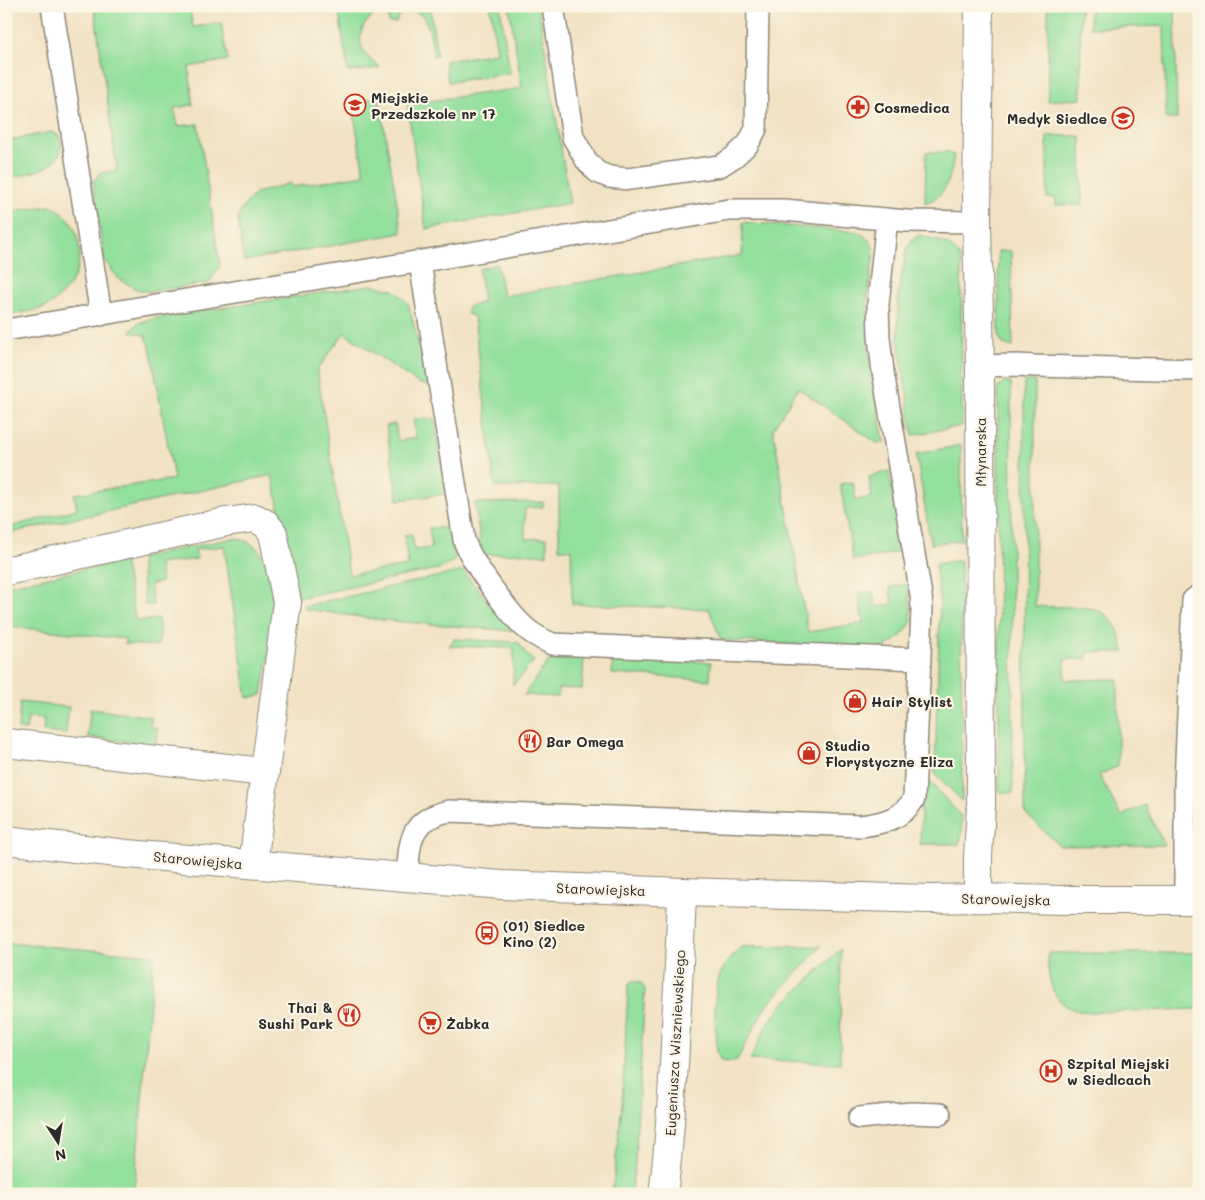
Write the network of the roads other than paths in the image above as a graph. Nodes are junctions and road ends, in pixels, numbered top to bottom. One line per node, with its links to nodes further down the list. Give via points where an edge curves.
1 (52, 6): 8 (lane)
2 (553, 6): 3 (lane, via 574,137 586,160 597,172 629,179 720,166 748,144 756,129)
3 (758, 6)
4 (979, 6): 6 (street, Młynarska)
5 (887, 219): 6 (lane); 7 (lane, via 784,210 730,210); 14 (lane, via 878,304 879,338 921,596)
6 (977, 222): 10 (street, Młynarska)
7 (420, 262): 8 (lane); 14 (lane, via 464,540 472,558 504,604 527,629 552,644)
8 (100, 315): 9 (lane)
9 (6, 330)
10 (980, 366): 11 (lane); 21 (street, Młynarska, via 981,806)
11 (1199, 370)
12 (6, 571): 16 (street, via 226,522 255,518 266,524 273,533 286,602)
13 (1199, 595): 22 (lane, via 1193,600 1186,784)
14 (919, 659): 19 (lane, via 914,799 901,814 883,823 861,826 449,811 426,818 417,827 410,843)
15 (6, 743): 16 (street)
16 (264, 772): 18 (street)
17 (6, 840): 18 (street, Starowiejska)
18 (253, 864): 19 (street, Starowiejska)
19 (407, 878): 20 (street, Starowiejska)
20 (682, 892): 21 (street, Starowiejska); 25 (street, Eugeniusza Wiszniewskiego, via 672,1099)
21 (978, 898): 22 (street, Starowiejska)
22 (1192, 900)
23 (940, 1114): 24 (lane)
24 (859, 1118)
25 (663, 1194)

